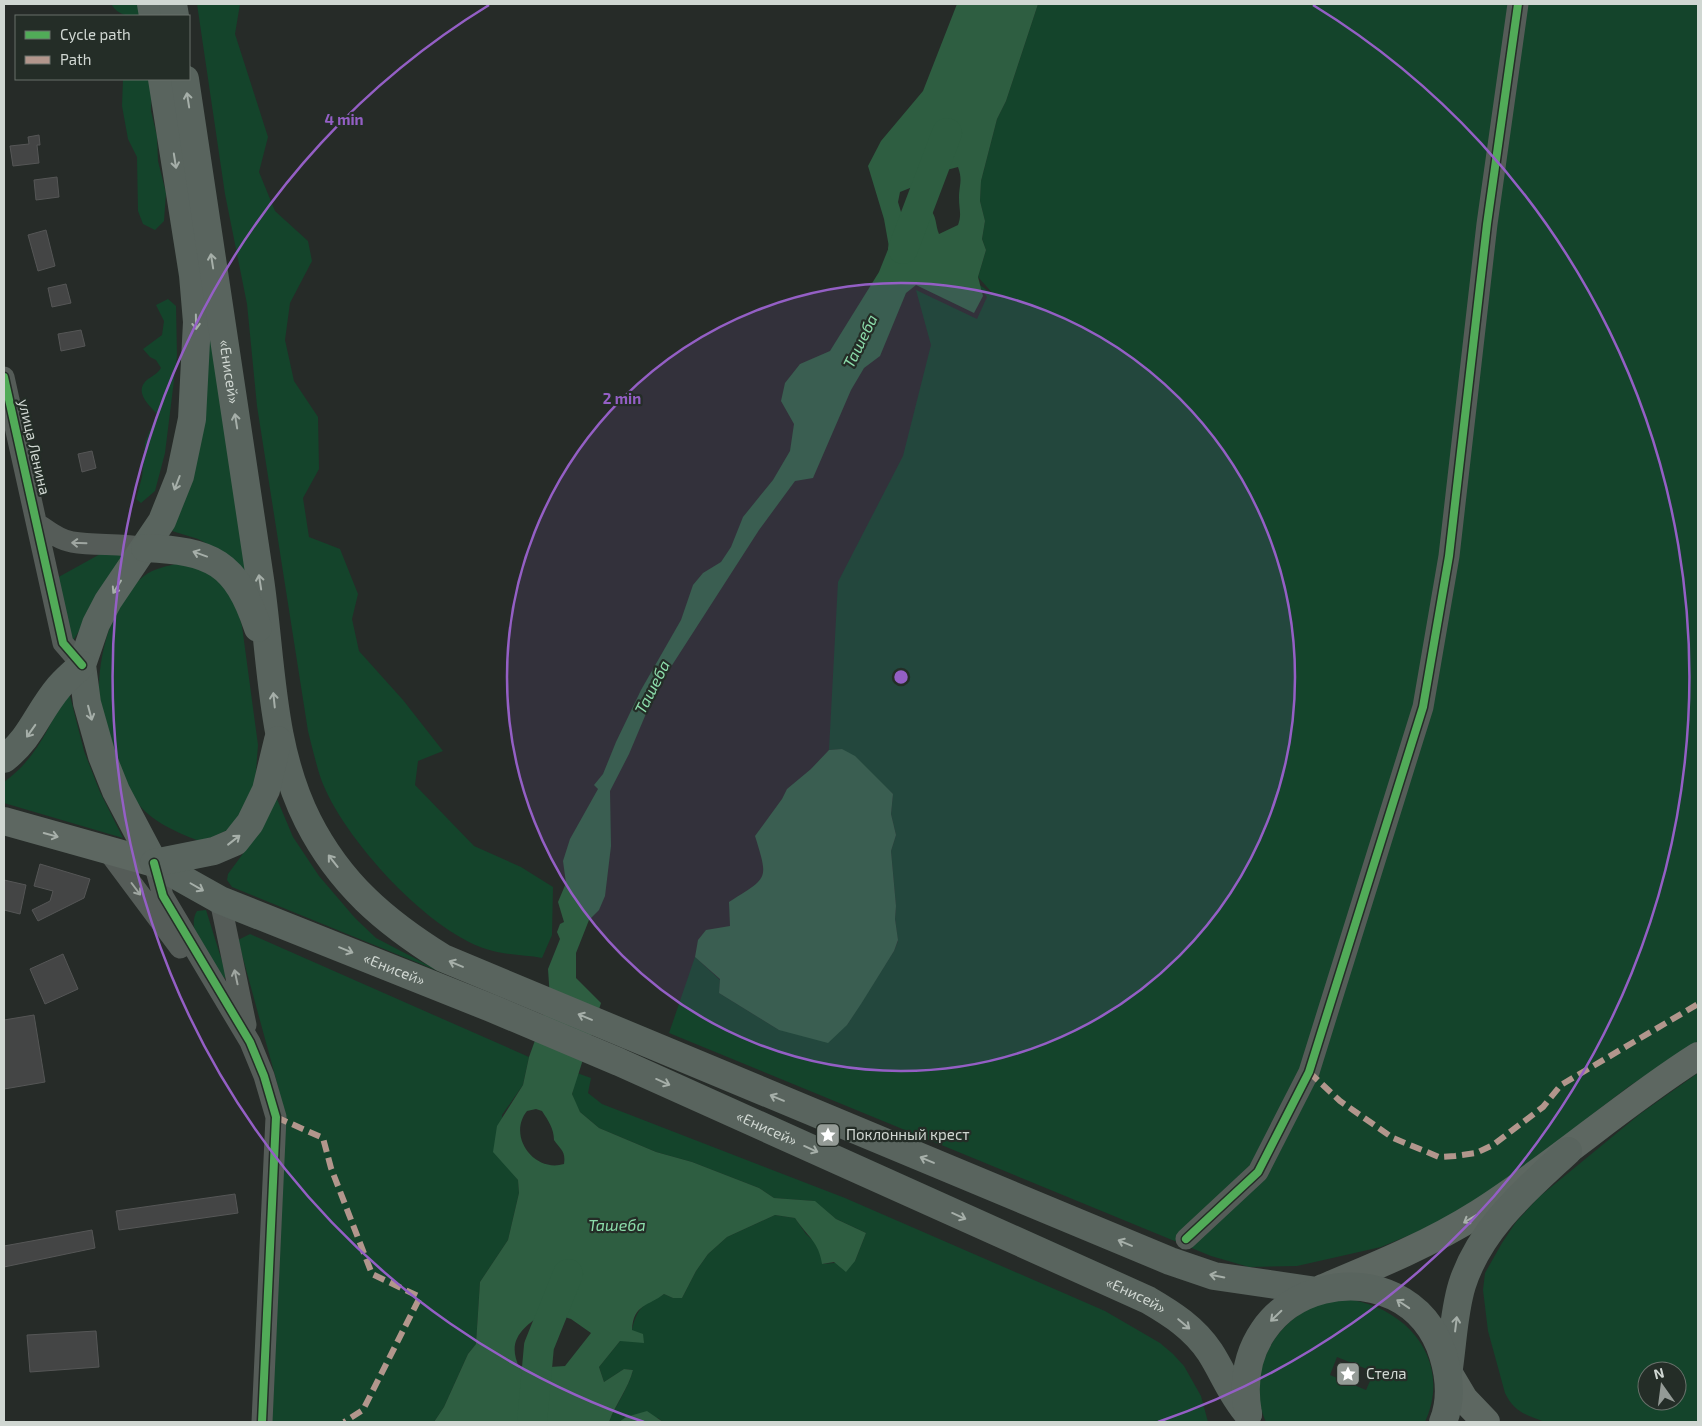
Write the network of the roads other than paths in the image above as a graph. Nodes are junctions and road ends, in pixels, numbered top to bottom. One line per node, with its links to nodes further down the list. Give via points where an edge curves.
1 (1518, 4): 18 (street, via 1487,224 1449,556 1423,707 1309,1072 1258,1172)
2 (162, 80): 6 (highway, «Енисей», one-way to 6, via 193,275 196,369 192,419 180,476 162,521)
3 (185, 80): 8 (highway, «Енисей», one-way to 3)
4 (4, 377): 5 (street, улица Ленина)
5 (38, 524): 6 (street, one-way to 5, via 70,542); 7 (street, улица Ленина, via 63,643)
6 (145, 548): 7 (highway, «Енисей», one-way to 7, via 108,601); 8 (highway, «Енисей», one-way to 6, via 251,610 229,573 204,555)
7 (82, 665): 10 (highway, one-way to 10, via 58,688 24,741); 13 (highway, «Енисей», one-way to 13, via 87,703 102,756 116,791)
8 (270, 665): 9 (highway, «Енисей», one-way to 8)
9 (278, 736): 13 (highway, «Енисей», one-way to 9, via 214,851 235,842 250,823 266,790); 19 (highway, «Енисей», one-way to 9, via 1214,1276 1170,1262 443,958 403,934 374,909 328,855 308,821 290,778)
10 (4, 759)
11 (4, 822): 12 (main road, one-way to 12)
12 (107, 850): 13 (main road); 15 (street, one-way to 15)
13 (154, 862): 14 (highway, «Енисей», one-way to 14); 15 (street, via 163,896)
14 (220, 900): 15 (street, one-way to 14); 21 (highway, «Енисей», one-way to 21, via 619,1062 1148,1300 1169,1312 1198,1337)
15 (250, 1042): 22 (street, via 276,1117)
16 (1698, 1056): 17 (main road, via 1633,1100)
17 (1568, 1152): 19 (main road, one-way to 19, via 1445,1234); 20 (highway, one-way to 17, via 1462,1286 1478,1249 1492,1226 1516,1200)
18 (1186, 1239)
19 (1317, 1291): 20 (highway, «Енисей», one-way to 19, via 1440,1346 1430,1329 1403,1303 1363,1288); 21 (highway, «Енисей», one-way to 21, via 1284,1308 1259,1336 1246,1374 1245,1398)
20 (1448, 1372): 23 (highway, «Енисей», via 1449,1401); 24 (main road, via 1464,1399)
21 (1249, 1418)
22 (262, 1422)
23 (1443, 1422)
24 (1486, 1422)

